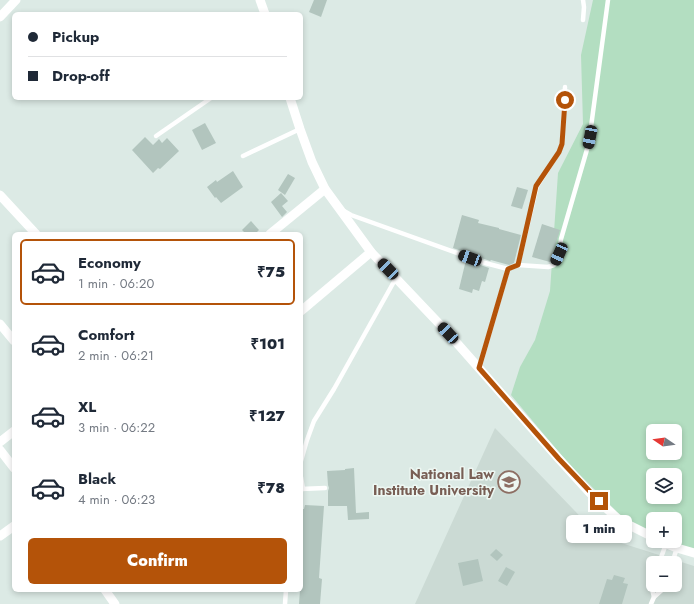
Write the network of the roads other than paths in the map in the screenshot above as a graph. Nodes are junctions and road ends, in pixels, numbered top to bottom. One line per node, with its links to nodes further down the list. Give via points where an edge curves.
1 (16, 0): 6 (street)
2 (260, 0): 5 (street)
3 (583, 0): 7 (lane)
4 (608, 0): 20 (lane, via 588,146 559,254 554,265 548,267)
5 (263, 12)
6 (0, 17)
7 (583, 20)
8 (565, 87): 20 (lane, via 562,144 536,186)
9 (208, 100): 12 (lane)
10 (291, 100): 11 (street)
11 (300, 129): 13 (lane); 14 (street)
12 (156, 136)
13 (243, 156)
14 (325, 189): 16 (street); 18 (street)
15 (0, 195): 17 (street)
16 (339, 208): 19 (street); 21 (lane, via 351,215)
17 (34, 232)
18 (272, 232)
19 (371, 252): 22 (street); 23 (street)
20 (518, 265): 21 (lane)
21 (508, 269): 26 (lane)
22 (396, 278): 26 (street); 30 (lane, via 314,421)
23 (303, 309)
24 (0, 324): 25 (street)
25 (12, 338)
26 (479, 368): 35 (street, via 589,492 619,520)
27 (12, 433): 28 (street)
28 (0, 442)
29 (0, 450): 31 (street)
30 (303, 454)
31 (12, 465)
32 (325, 488): 33 (lane)
33 (303, 489)
34 (12, 527): 36 (street)
35 (646, 534)
36 (0, 536)
37 (677, 548): 38 (street); 39 (lane)
38 (694, 553)
39 (674, 556)
40 (106, 592): 45 (street)
41 (286, 592): 46 (lane)
42 (653, 592): 44 (lane)
43 (660, 592): 44 (lane)
44 (654, 597): 47 (lane)
45 (115, 604)
46 (285, 604)
47 (652, 604)

